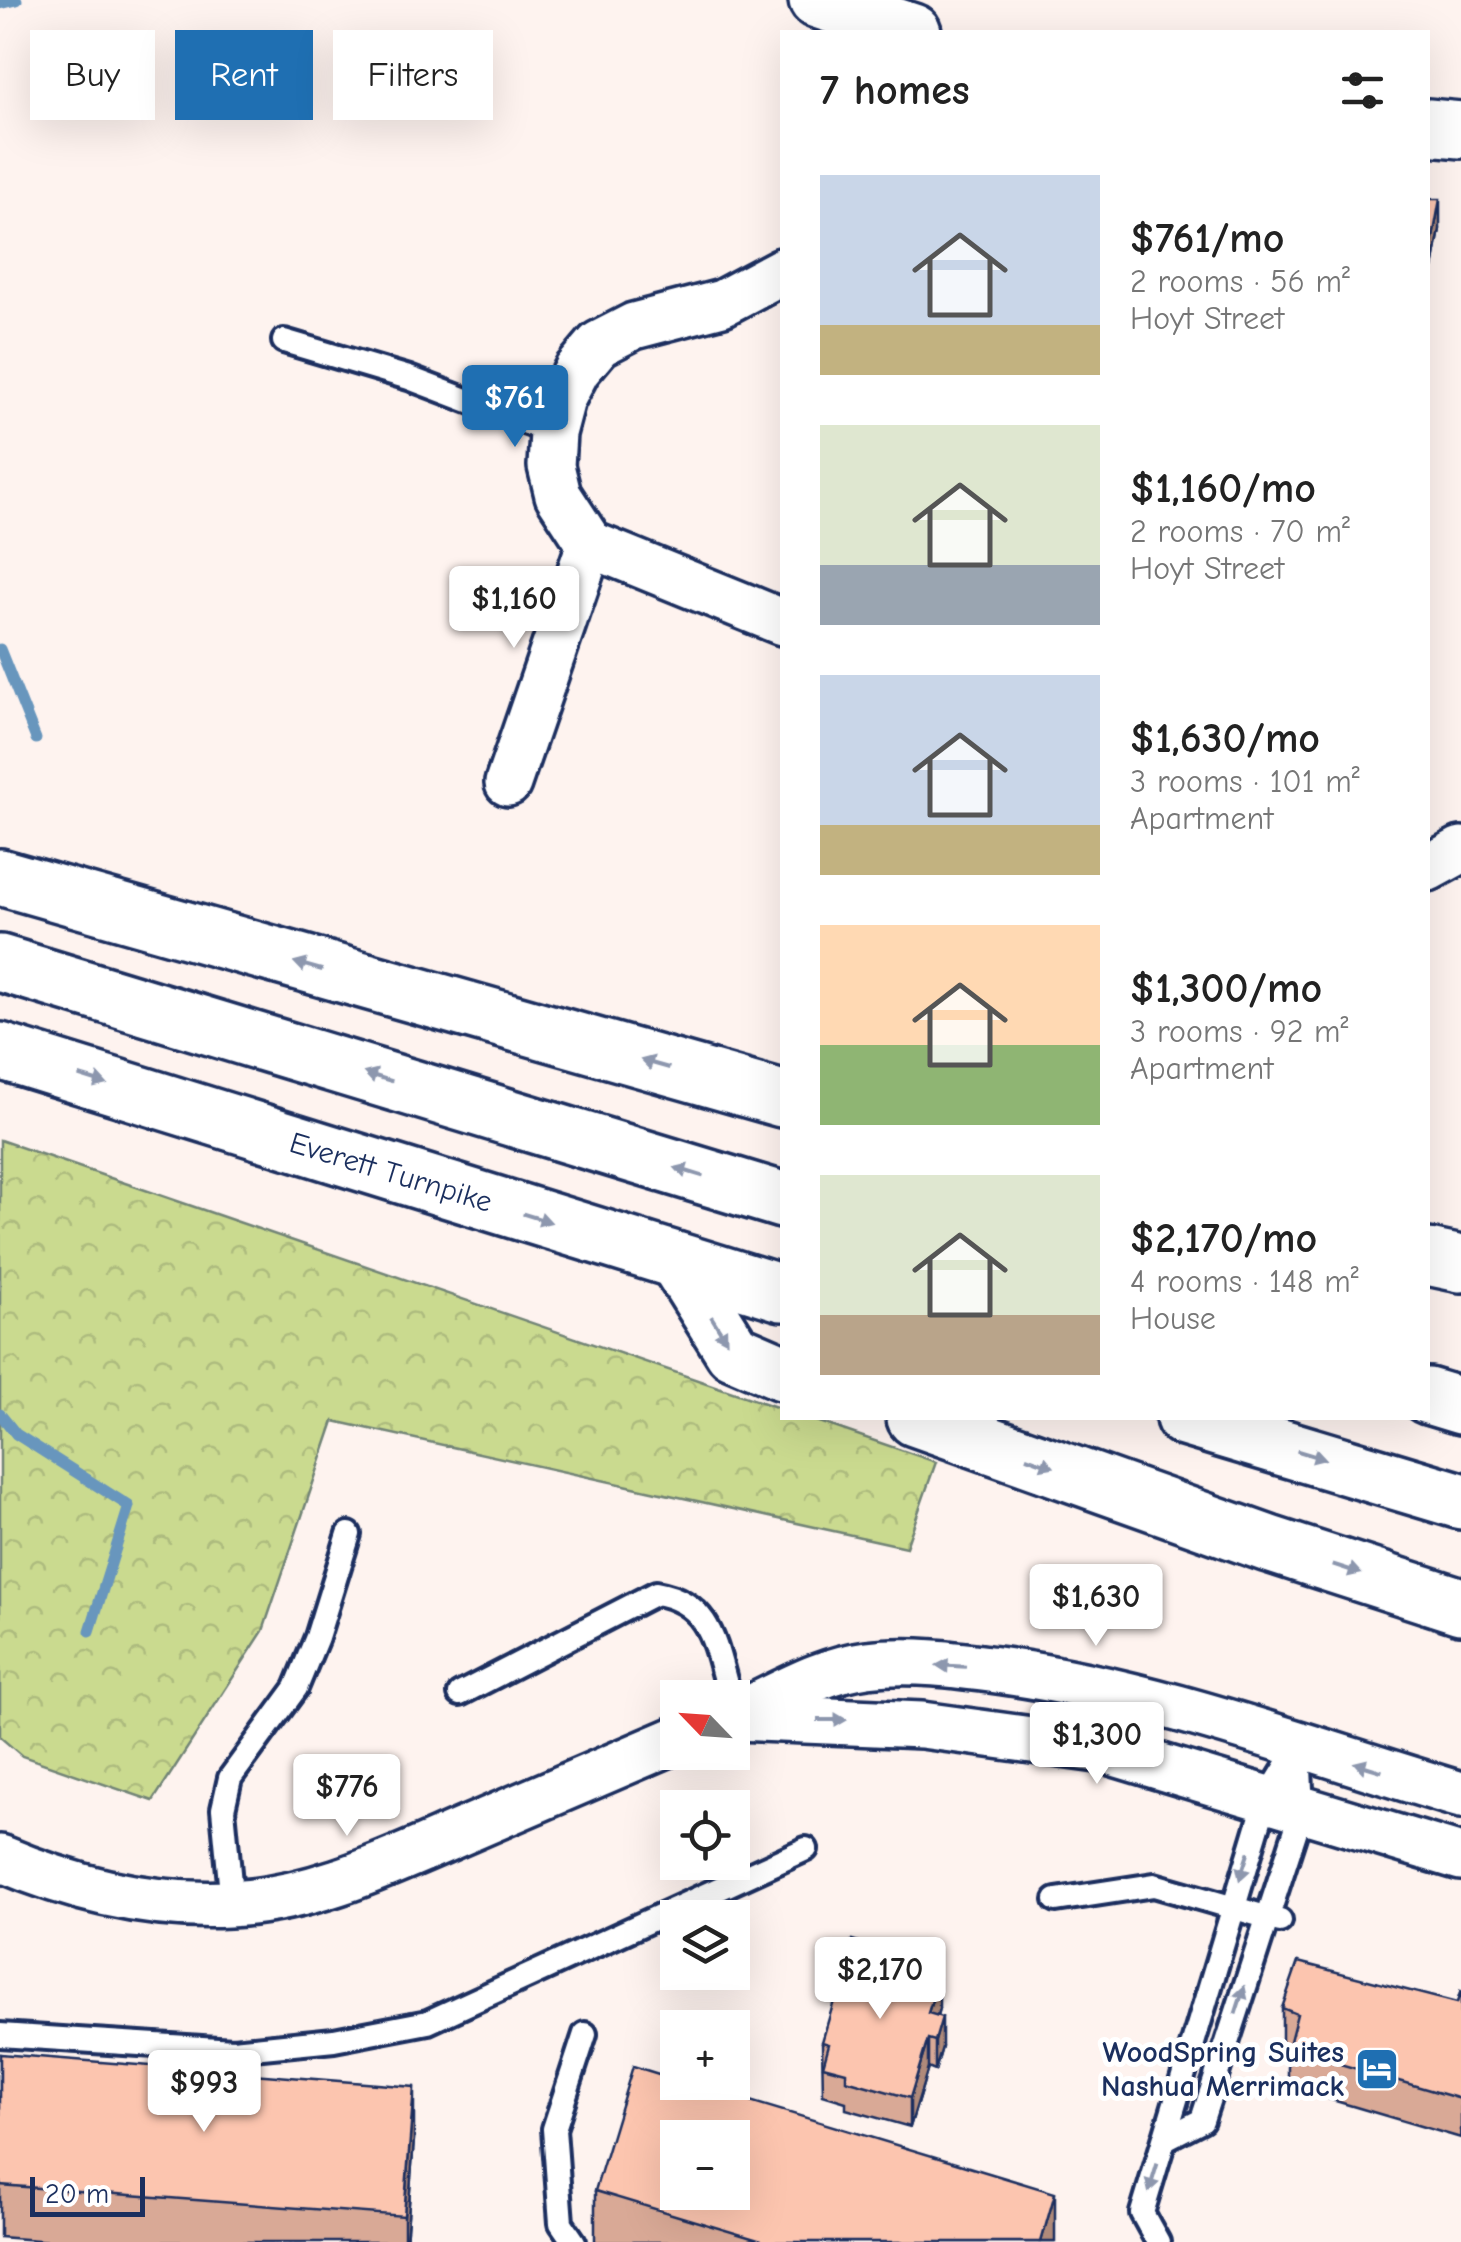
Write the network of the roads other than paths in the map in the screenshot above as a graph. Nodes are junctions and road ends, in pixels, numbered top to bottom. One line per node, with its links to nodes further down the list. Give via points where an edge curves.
1 (816, 0): 2 (main road)
2 (902, 30)
3 (1430, 127): 4 (main road)
4 (1461, 130)
5 (780, 272): 7 (street, via 722,302 634,326 599,344 562,399)
6 (284, 341): 7 (lane, via 409,378)
7 (553, 433): 8 (street, via 558,495)
8 (590, 544): 9 (street); 10 (street)
9 (780, 621)
10 (508, 783)
11 (1461, 850): 12 (street)
12 (1430, 867)
13 (0, 876): 16 (main road, one-way to 13)
14 (0, 962): 17 (main road, one-way to 14)
15 (0, 1051): 19 (main road, Everett Turnpike, one-way to 19)
16 (780, 1099)
17 (780, 1199)
18 (1430, 1257): 20 (main road)
19 (677, 1261): 21 (main road, Everett Turnpike); 22 (main road, one-way to 22, via 733,1352)
20 (1461, 1264)
21 (780, 1293)
22 (780, 1371)
23 (1430, 1397): 24 (main road)
24 (1461, 1406)
25 (922, 1420): 29 (main road, one-way to 29)
26 (1191, 1420): 27 (main road, one-way to 27)
27 (1461, 1502)
28 (349, 1534): 42 (lane, via 296,1688 230,1778 223,1808)
29 (1461, 1606)
30 (723, 1680): 31 (lane, via 696,1608 656,1593)
31 (460, 1694)
32 (750, 1703): 34 (street, one-way to 32, via 1064,1680 910,1663 866,1664 812,1677)
33 (750, 1711): 37 (street, one-way to 37, via 1006,1734 1104,1750)
34 (1299, 1746): 36 (street, one-way to 34); 37 (lane); 37 (lane)
35 (660, 1747): 42 (street, via 374,1869 318,1889)
36 (1461, 1794)
37 (1284, 1806): 39 (street); 43 (lane, one-way to 43); 44 (lane)
38 (806, 1849): 45 (lane, via 428,2022 233,2050)
39 (1461, 1857)
40 (0, 1858): 42 (street, via 98,1891 167,1904)
41 (1056, 1900): 43 (lane, via 1154,1884)
42 (232, 1904)
43 (1230, 1906): 44 (lane); 47 (lane)
44 (1273, 1919): 47 (lane, one-way to 44, via 1202,2120)
45 (0, 2034)
46 (585, 2034): 49 (lane, via 554,2128 562,2223)
47 (1165, 2140): 48 (lane, one-way to 48, via 1142,2213)
48 (1154, 2235)
49 (574, 2242)

